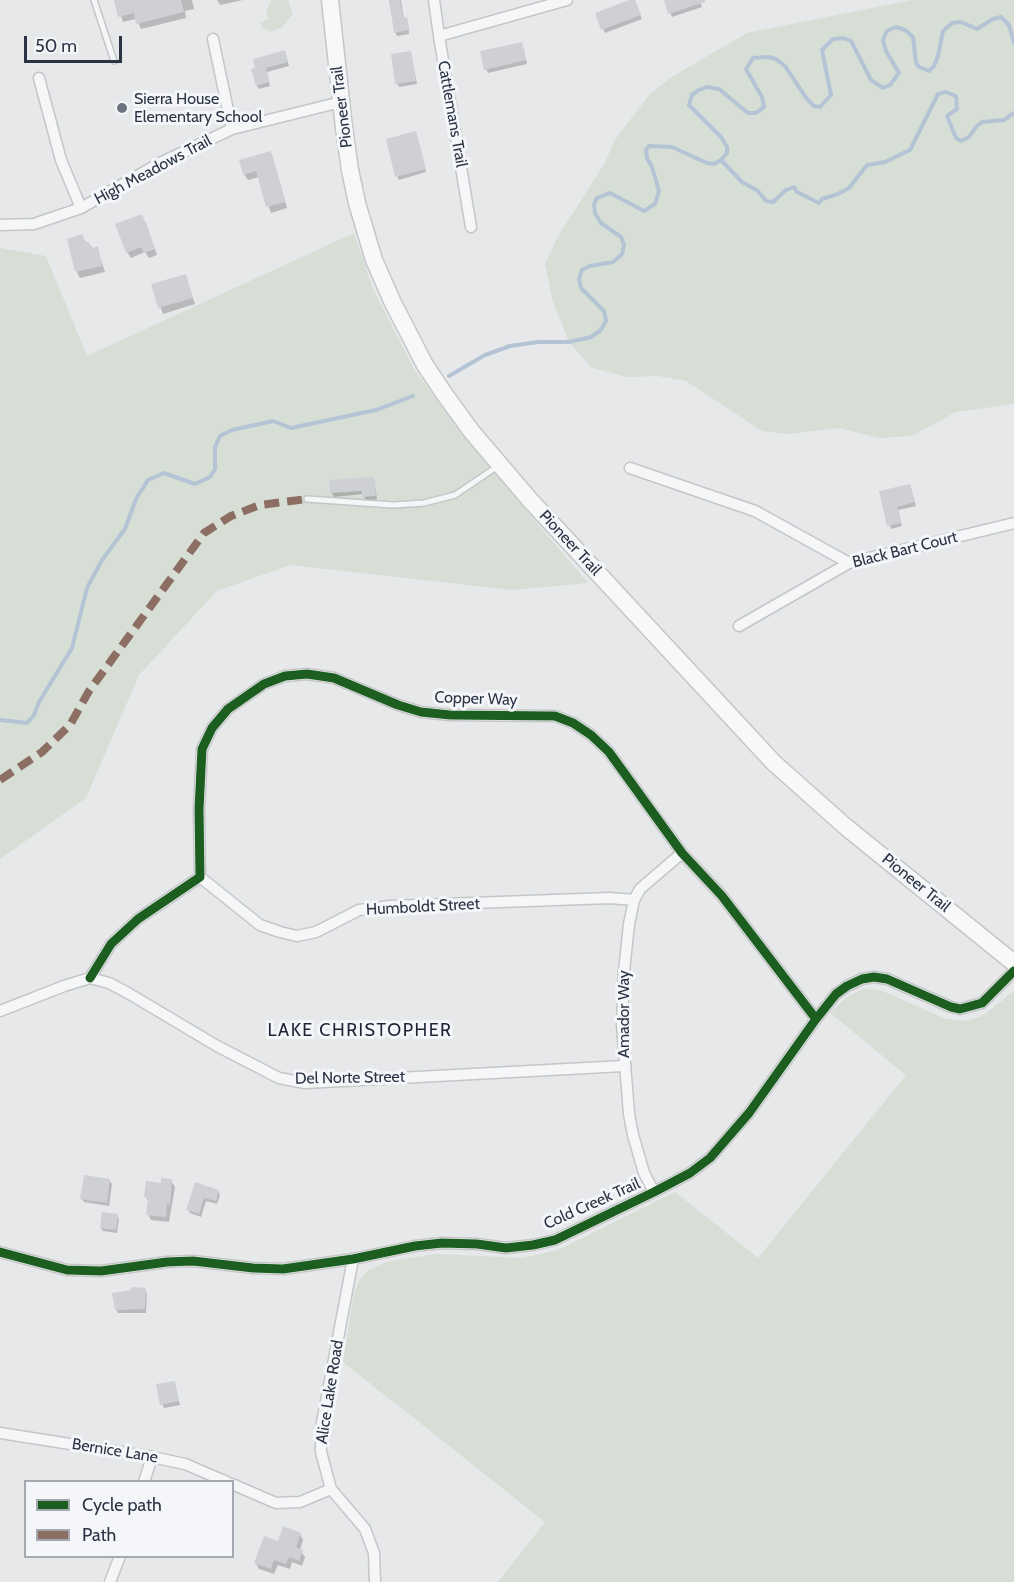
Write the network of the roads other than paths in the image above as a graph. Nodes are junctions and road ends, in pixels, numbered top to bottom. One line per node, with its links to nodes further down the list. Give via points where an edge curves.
1 (94, 0): 7 (lane)
2 (330, 0): 9 (main road, Pioneer Trail)
3 (434, 0): 5 (street, Cattlemans Trail)
4 (567, 0): 5 (street)
5 (439, 36): 13 (street, Cattlemans Trail)
6 (213, 39): 10 (street)
7 (114, 61)
8 (39, 78): 11 (street, via 61,160)
9 (341, 102): 10 (street, High Meadows Trail); 14 (main road, Pioneer Trail, via 350,170 374,260 425,365)
10 (232, 129): 11 (street, High Meadows Trail, via 160,163)
11 (81, 208): 12 (street, High Meadows Trail, via 34,224)
12 (0, 225)
13 (471, 227)
14 (500, 465): 16 (lane, via 454,495 424,503 393,505); 23 (main road, Pioneer Trail, via 774,763 830,814)
15 (630, 468): 18 (street, via 755,511)
16 (307, 499)
17 (1014, 523): 18 (street, Black Bart Court)
18 (849, 563): 19 (street, Black Bart Court)
19 (739, 626)
20 (682, 853): 21 (street, Copper Way, via 609,752 573,723 555,716 421,712 334,678 307,674 285,676 264,684 228,710 212,728 202,749); 22 (street, via 640,889); 27 (street, Copper Way, via 722,896)
21 (200, 877): 22 (street, Humboldt Street, via 260,924 297,936 316,932 359,910 390,906); 25 (street, via 138,919 111,944)
22 (634, 900): 28 (street, Amador Way, via 624,971)
23 (1014, 963)
24 (1014, 971): 27 (street, Cold Creek Trail, via 982,1002 960,1009 887,979 862,978 836,994)
25 (90, 978): 26 (street); 28 (street, Del Norte Street, via 128,993 279,1078 296,1081)
26 (0, 1011)
27 (816, 1019): 29 (street, Cold Creek Trail, via 724,1144 690,1173)
28 (624, 1066): 29 (street, Amador Way, via 633,1135)
29 (654, 1192): 31 (street, Cold Creek Trail, via 555,1240 533,1245 506,1248 442,1243)
30 (0, 1252): 31 (street, Cold Creek Trail, via 67,1270 101,1271 193,1261 283,1269)
31 (353, 1259): 37 (street, Alice Lake Road, via 321,1428 321,1452)
32 (0, 1433): 33 (street, Bernice Lane)
33 (152, 1457): 34 (street); 35 (street, Bernice Lane, via 185,1464)
34 (145, 1480)
35 (222, 1480)
36 (234, 1485): 37 (street, via 276,1503 300,1502)
37 (331, 1489): 40 (street, Alice Lake Road, via 365,1529 374,1552)
38 (120, 1558): 39 (street)
39 (110, 1582)
40 (375, 1582)

